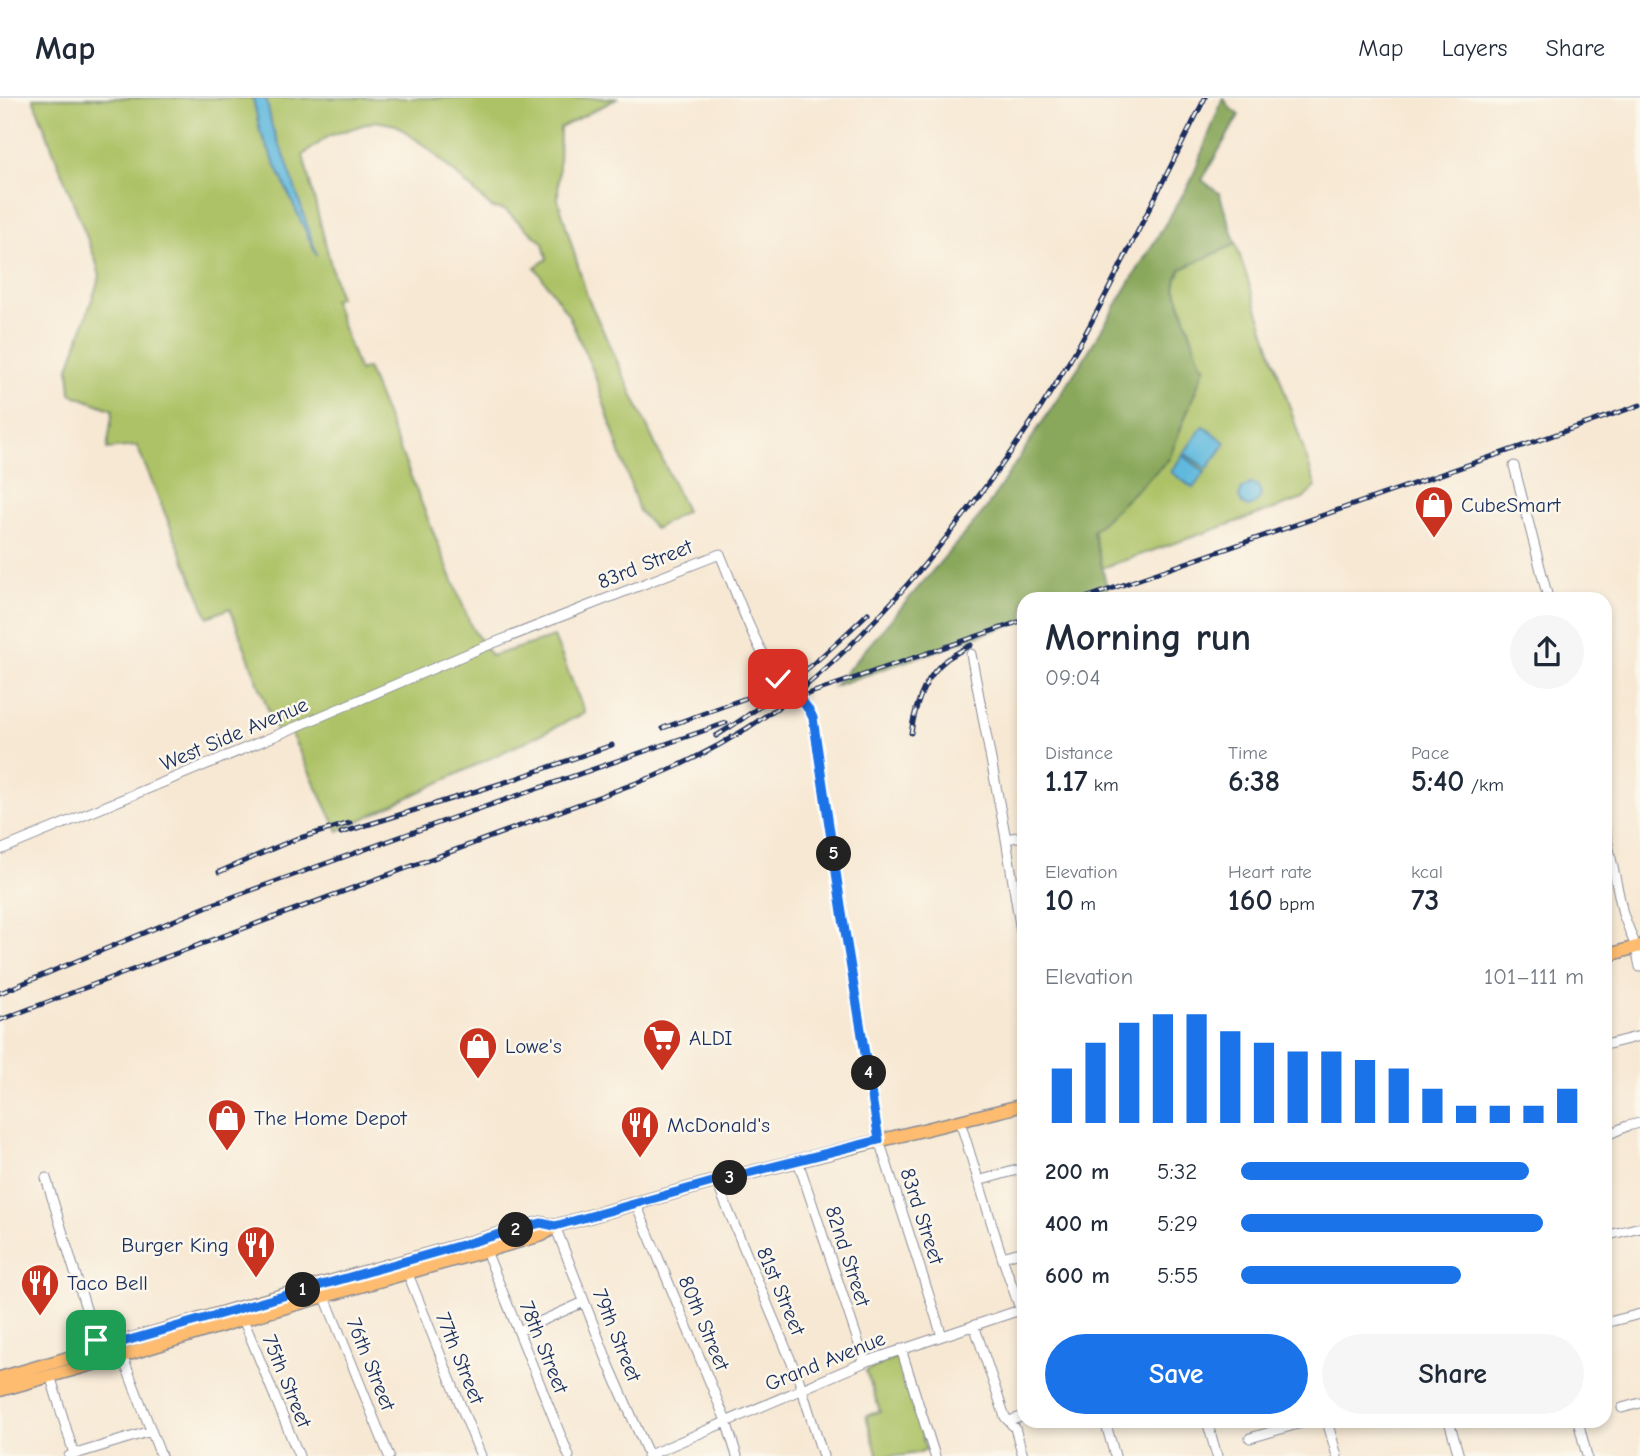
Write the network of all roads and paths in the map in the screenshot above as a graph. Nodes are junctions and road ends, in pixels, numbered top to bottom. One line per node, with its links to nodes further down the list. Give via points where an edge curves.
1 (1514, 466): 2 (street)
2 (1546, 592)
3 (481, 648): 7 (street, West Side Avenue); 19 (street, 83rd Street, via 720,554 778,679 813,718)
4 (971, 654): 6 (street)
5 (1017, 837): 6 (street)
6 (1006, 839): 9 (street)
7 (0, 850)
8 (1612, 863): 10 (street, via 1623,914)
9 (1017, 907)
10 (1638, 946): 11 (main road); 12 (street)
11 (1612, 954)
12 (1640, 967)
13 (1640, 1036): 14 (street)
14 (1612, 1043)
15 (1017, 1107): 16 (main road)
16 (960, 1121): 19 (main road); 24 (street)
17 (1640, 1123): 18 (street)
18 (1612, 1133)
19 (879, 1140): 20 (main road); 42 (street, 83rd Street)
20 (798, 1161): 23 (main road); 46 (street, 82nd Street)
21 (1017, 1170): 24 (street)
22 (46, 1178): 45 (street)
23 (716, 1181): 25 (main road); 49 (street, 81st Street)
24 (978, 1181): 31 (street)
25 (636, 1204): 26 (main road); 54 (street, 80th Street)
26 (555, 1226): 29 (main road, via 542,1235); 33 (main road, via 541,1223); 35 (street, 79th Street)
27 (1640, 1227): 28 (street)
28 (1612, 1234)
29 (486, 1251): 32 (main road); 41 (street, 78th Street)
30 (1017, 1253): 31 (street)
31 (1002, 1257): 34 (street)
32 (408, 1274): 33 (main road); 68 (street, 77th Street)
33 (323, 1291): 38 (main road); 44 (main road); 67 (street, 76th Street)
34 (1017, 1301)
35 (584, 1303): 41 (street); 70 (street, 79th Street)
36 (1017, 1311): 40 (street, Grand Avenue)
37 (1640, 1314): 39 (street)
38 (243, 1319): 44 (main road); 66 (street, 75th Street)
39 (1612, 1321)
40 (974, 1325): 42 (street, Grand Avenue); 55 (street)
41 (519, 1331): 69 (street, 78th Street)
42 (942, 1336): 43 (street, Grand Avenue)
43 (901, 1349): 46 (street, Grand Avenue); 73 (street)
44 (120, 1350): 45 (main road); 62 (street)
45 (100, 1355): 47 (main road); 48 (main road)
46 (864, 1362): 49 (street, Grand Avenue)
47 (50, 1375): 50 (main road); 64 (street)
48 (0, 1378)
49 (802, 1389): 54 (street, Grand Avenue); 72 (street, 81st Street)
50 (0, 1390)
51 (1640, 1403): 52 (street)
52 (1622, 1408)
53 (1017, 1418): 55 (street)
54 (726, 1421): 70 (street, Grand Avenue); 71 (street, 80th Street)
55 (1009, 1421): 74 (street)
56 (1107, 1428): 75 (street)
57 (1210, 1428): 76 (street)
58 (1284, 1428): 63 (street)
59 (1329, 1428): 77 (street)
60 (1451, 1428): 78 (street)
61 (1580, 1428): 79 (street)
62 (151, 1431): 64 (street); 65 (street)
63 (1250, 1438)
64 (77, 1455)
65 (161, 1456)
66 (299, 1456)
67 (389, 1456)
68 (481, 1456)
69 (569, 1456)
70 (648, 1456)
71 (737, 1456)
72 (823, 1456)
73 (936, 1456)
74 (1023, 1456)
75 (1115, 1456)
76 (1217, 1456)
77 (1337, 1456)
78 (1459, 1456)
79 (1587, 1456)

